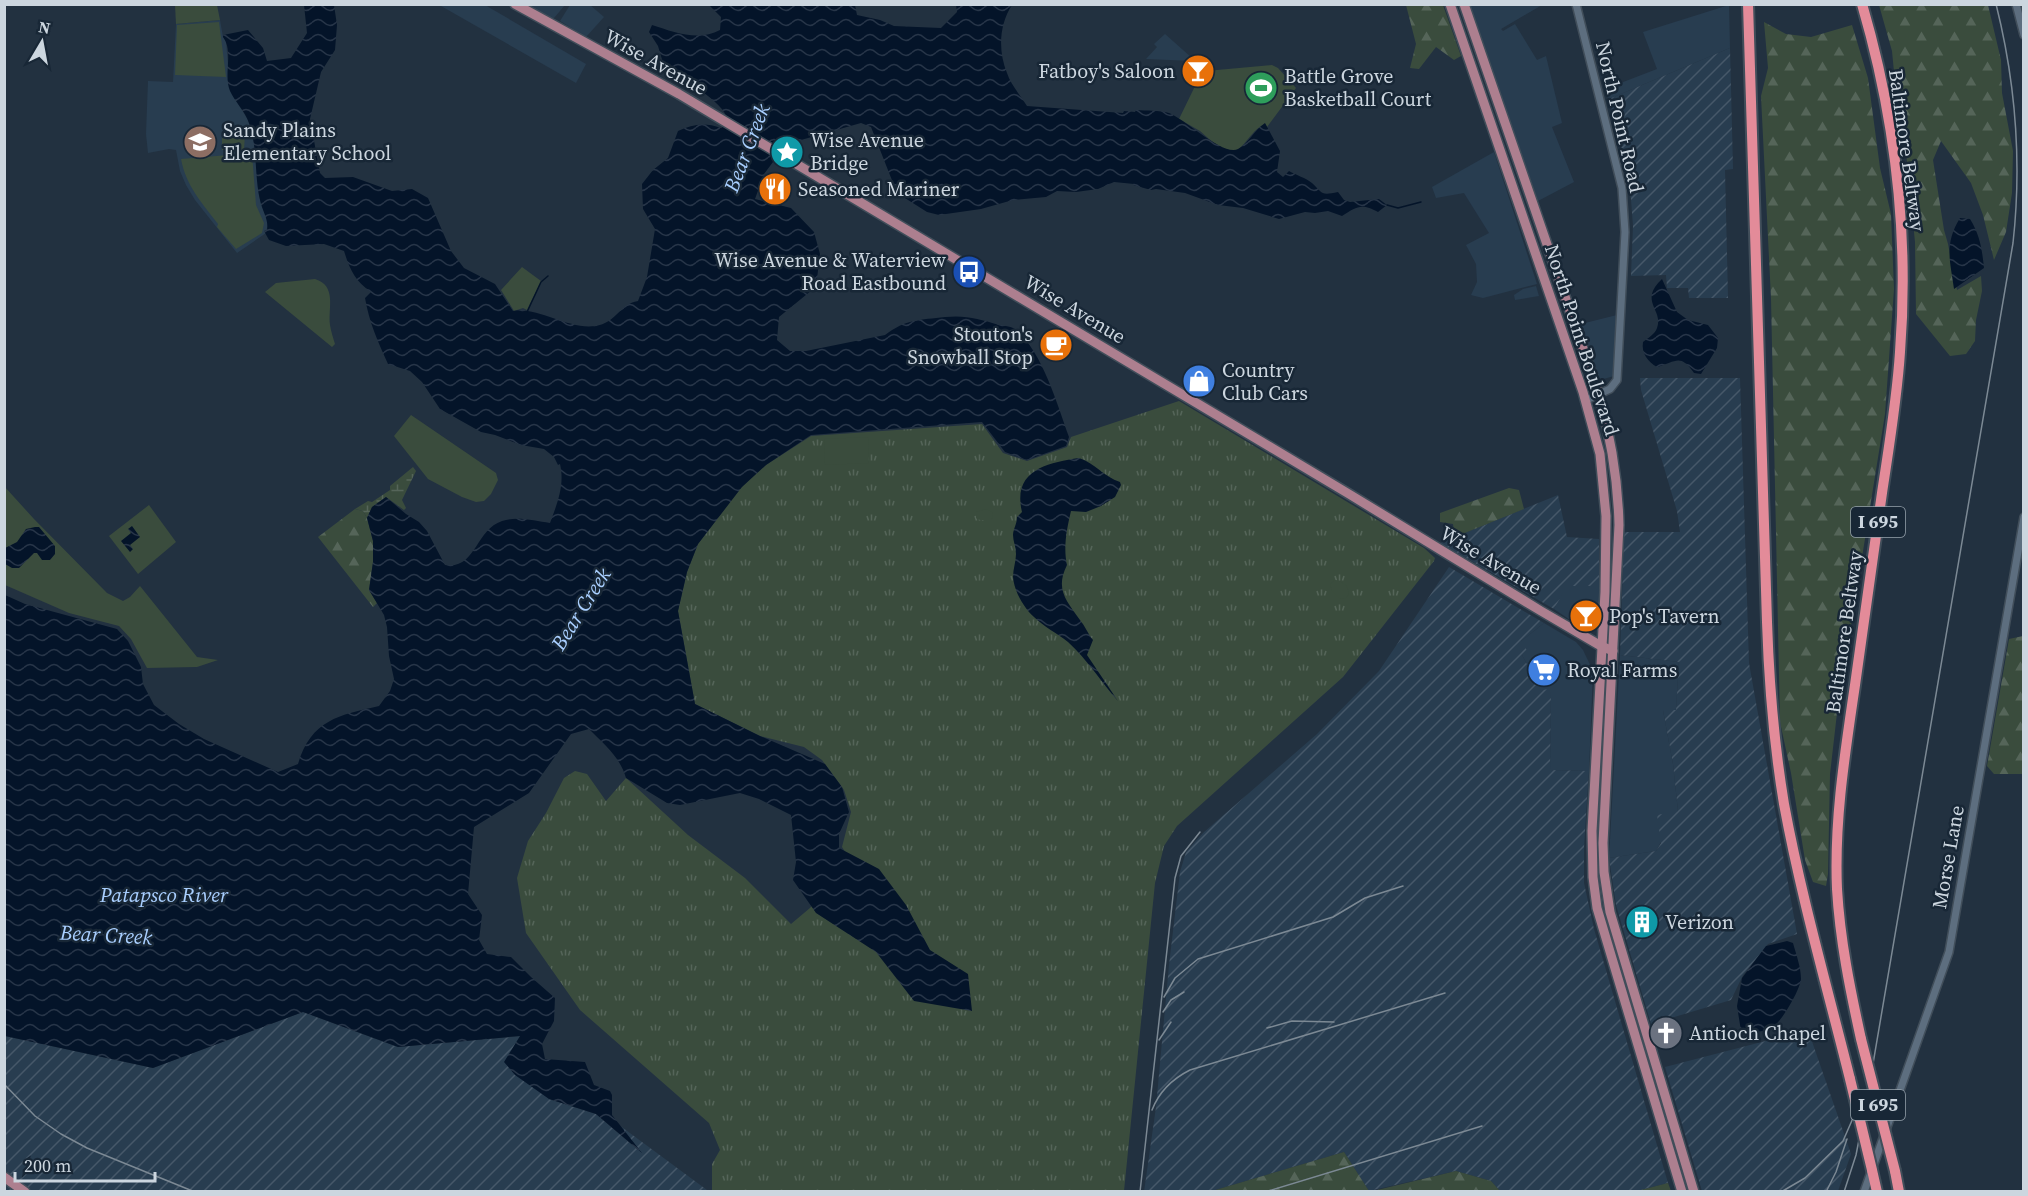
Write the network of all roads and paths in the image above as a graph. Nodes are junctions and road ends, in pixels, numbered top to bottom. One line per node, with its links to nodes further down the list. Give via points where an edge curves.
1 (515, 4): 13 (main road, Wise Avenue, via 791,160)
2 (1450, 4): 10 (main road, North Point Boulevard)
3 (1464, 4): 9 (main road, North Point Boulevard)
4 (1576, 4): 9 (street, North Point Road, via 1617,164 1624,207 1618,376 1612,387)
5 (1748, 4): 31 (highway, I 695, bridge, via 1772,710 1795,859)
6 (1862, 4): 32 (highway, Baltimore Beltway / I 695, bridge, via 1881,77 1894,153 1902,291 1893,421 1845,751 1837,888 1850,988)
7 (2016, 4): 8 (street)
8 (2024, 35)
9 (1599, 395): 10 (street, North Point Road); 15 (main road, North Point Boulevard, via 1611,443 1618,498)
10 (1586, 400): 12 (main road, North Point Boulevard, via 1600,454 1605,494)
11 (2024, 516): 30 (street, Morse Lane, via 1949,952)
12 (1604, 618): 13 (main road, via 1592,635); 14 (main road, North Point Boulevard)
13 (1570, 628): 14 (main road, Wise Avenue)
14 (1601, 646): 15 (main road, Wise Avenue); 16 (main road, North Point Boulevard)
15 (1613, 651): 17 (main road, North Point Boulevard)
16 (1594, 778): 17 (main road, via 1601,783); 18 (main road, North Point Boulevard)
17 (1605, 799): 19 (main road, North Point Boulevard)
18 (1592, 831): 19 (main road, via 1596,850); 20 (main road, North Point Boulevard)
19 (1603, 853): 21 (main road, North Point Boulevard)
20 (1591, 859): 21 (main road); 22 (main road, North Point Boulevard, via 1598,908)
21 (1604, 872): 23 (main road, North Point Boulevard, via 1610,912)
22 (1618, 980): 23 (main road); 24 (main road, North Point Boulevard)
23 (1633, 988): 25 (main road, North Point Boulevard)
24 (1662, 1126): 25 (main road); 28 (main road, North Point Boulevard)
25 (1676, 1133): 29 (main road, North Point Boulevard)
26 (4, 1177): 27 (main road)
27 (26, 1191)
28 (1682, 1191)
29 (1694, 1191)
30 (1864, 1191)
31 (1877, 1191)
32 (1899, 1191)

